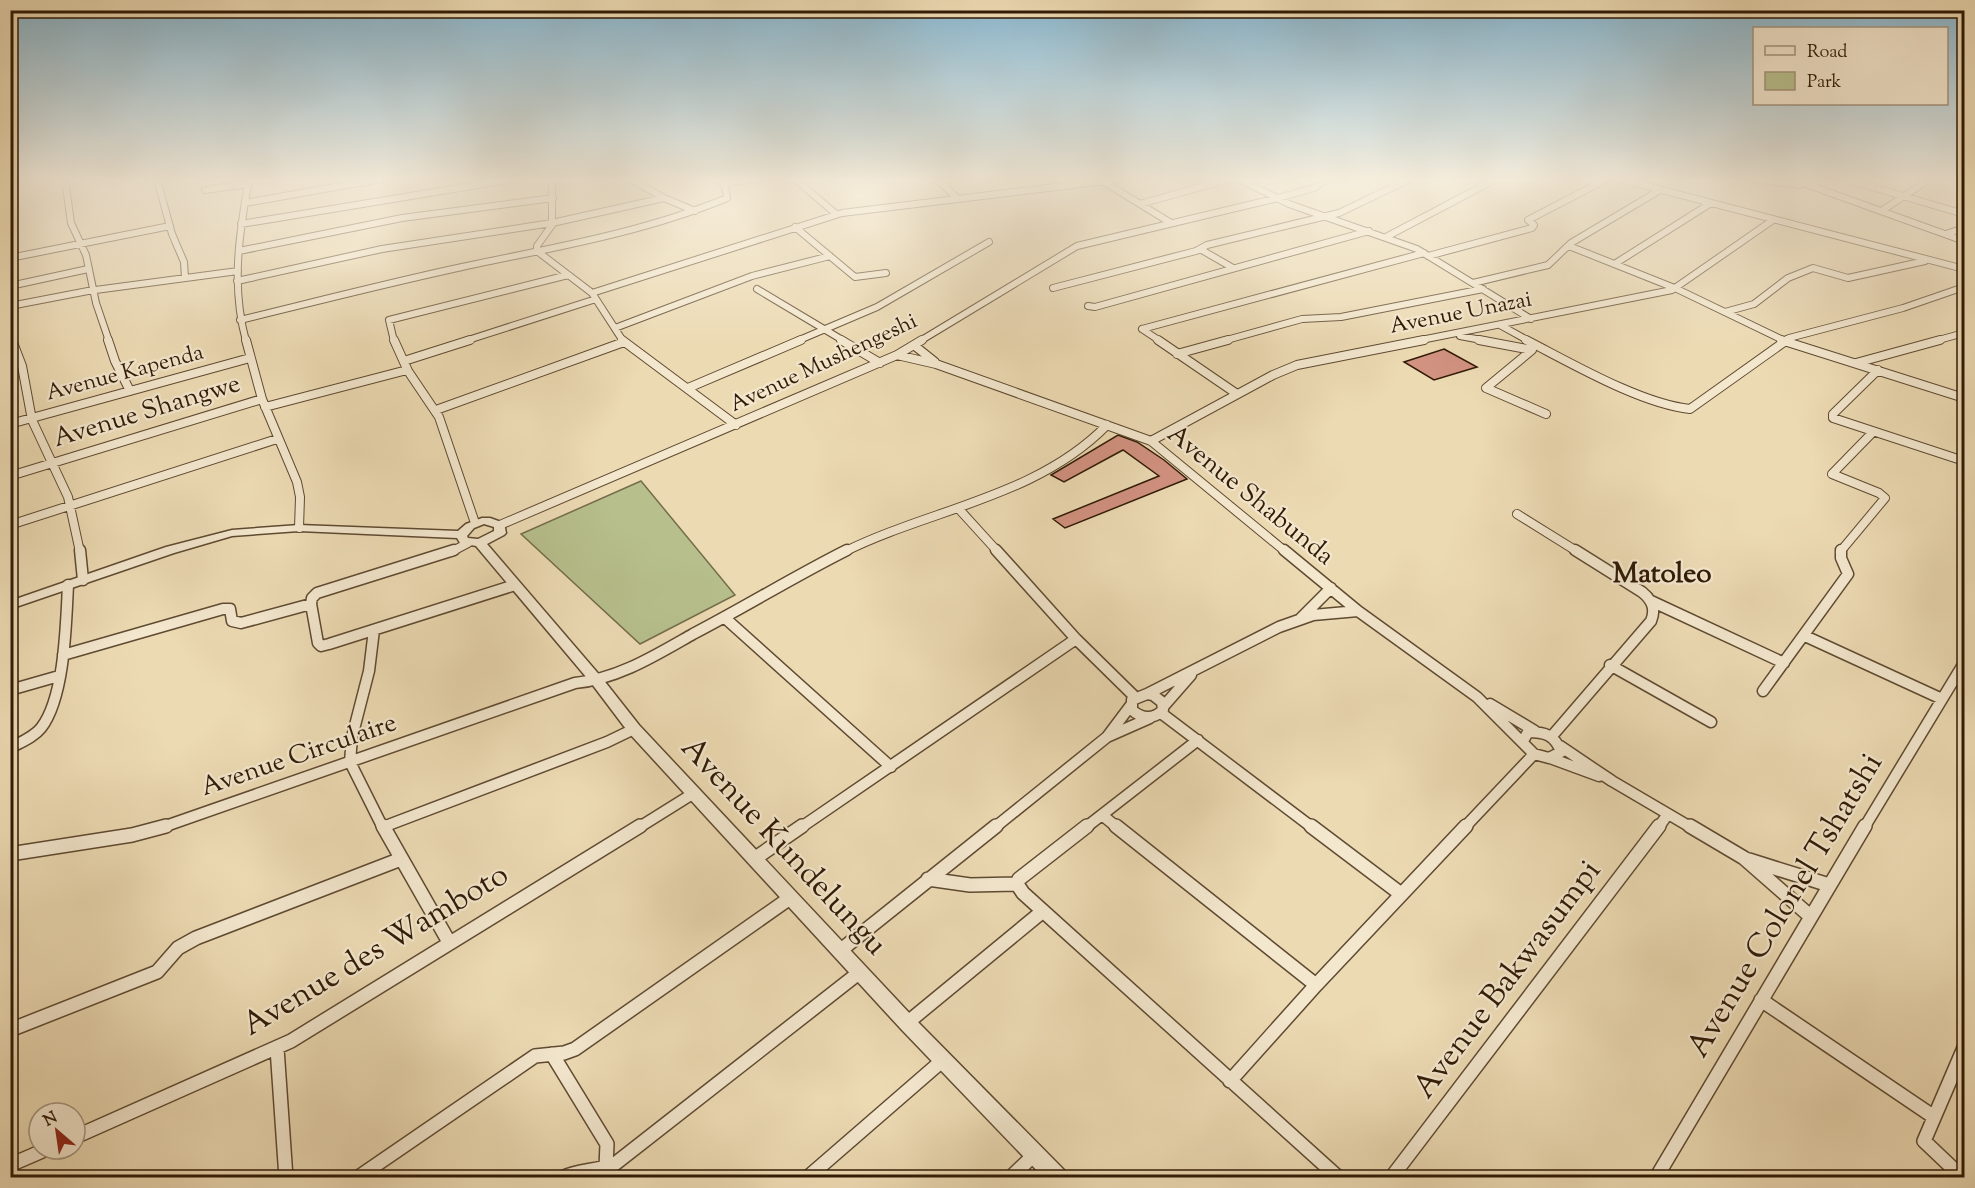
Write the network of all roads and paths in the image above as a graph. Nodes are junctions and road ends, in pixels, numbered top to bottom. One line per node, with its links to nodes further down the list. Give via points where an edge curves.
1 (76, 234): 25 (street)
2 (128, 234): 25 (street)
3 (173, 234): 41 (street, via 184,262)
4 (240, 234): 28 (street)
5 (321, 234): 28 (street)
6 (474, 234): 42 (street)
7 (546, 234): 29 (street)
8 (611, 234): 29 (street)
9 (776, 234): 51 (street)
10 (803, 234): 31 (street)
11 (1124, 234): 65 (street, Avenue Mushengeshi, via 1077,246 1054,258)
12 (1256, 234): 27 (street)
13 (1356, 234): 35 (street)
14 (1379, 234): 22 (street)
15 (1391, 234): 22 (street)
16 (1506, 234): 30 (street)
17 (1588, 234): 26 (street)
18 (1661, 234): 34 (street)
19 (1753, 234): 49 (street, Avenue Unazai)
20 (1829, 234): 33 (street)
21 (1947, 234): 23 (street)
22 (1386, 237): 30 (street)
23 (1965, 241)
24 (989, 242): 59 (street, via 877,307)
25 (81, 244): 32 (street); 36 (street)
26 (1569, 246): 34 (street); 43 (street, via 1545,266)
27 (1200, 249): 35 (street); 46 (street)
28 (239, 251): 38 (street)
29 (537, 251): 40 (street); 56 (street)
30 (1426, 254): 43 (street); 66 (street, via 1142,329)
31 (830, 256): 39 (street, via 855,277); 58 (street, via 752,276)
32 (10, 258)
33 (1928, 260): 37 (street); 54 (street, via 1848,278 1813,268 1788,278 1754,304)
34 (1616, 263): 49 (street)
35 (1233, 268): 53 (street)
36 (88, 269): 44 (street); 50 (street)
37 (1965, 269)
38 (238, 271): 41 (street); 42 (street)
39 (886, 273)
40 (568, 275): 51 (street); 69 (street, via 391,318 390,328)
41 (185, 278): 50 (street)
42 (237, 281): 56 (street)
43 (1473, 283): 48 (street)
44 (10, 286)
45 (1965, 287): 63 (street)
46 (1053, 288)
47 (757, 289): 59 (street)
48 (1483, 289): 55 (street); 66 (street, via 1341,317 1302,319)
49 (1677, 289): 54 (street); 55 (street, Avenue Unazai)
50 (94, 290): 52 (street); 76 (street, via 115,361)
51 (594, 296): 58 (street); 69 (street)
52 (10, 306)
53 (1088, 306)
54 (1725, 312): 63 (street)
55 (1531, 319): 57 (street, Avenue Unazai)
56 (240, 320): 68 (street)
57 (1500, 325): 61 (street, Avenue Unazai); 63 (street, via 1630,390 1687,409 1694,408)
58 (615, 328): 64 (street)
59 (824, 330): 70 (street); 75 (street)
60 (1965, 333): 71 (street)
61 (1452, 335): 77 (street, Avenue Unazai, via 1297,365); 82 (street, via 1532,350 1486,389)
62 (10, 336): 83 (street, via 20,357)
63 (1784, 341): 71 (street)
64 (624, 342): 75 (street); 81 (street)
65 (915, 346): 67 (street, Avenue Mushengeshi); 72 (street)
66 (1177, 354): 77 (street)
67 (897, 355): 70 (street, Avenue Mushengeshi); 72 (street)
68 (250, 358): 76 (street, Avenue Kapenda); 79 (street)
69 (404, 361): 73 (street)
70 (880, 363): 85 (street, Avenue Mushengeshi)
71 (1856, 363): 74 (street)
72 (936, 364): 86 (street, Avenue Shabunda)
73 (407, 370): 80 (street); 81 (street)
74 (1878, 370): 78 (street); 87 (street, via 1833,417)
75 (688, 388): 85 (street)
76 (130, 391): 83 (street, Avenue Kapenda)
77 (1237, 394): 89 (street, Avenue Unazai)
78 (1965, 398)
79 (262, 399): 80 (street); 91 (street, Avenue Shangwe)
80 (265, 408): 88 (street)
81 (436, 410): 96 (street)
82 (1546, 414)
83 (32, 418): 84 (street, Avenue Kapenda); 91 (street)
84 (10, 424)
85 (736, 424): 98 (street, Avenue Mushengeshi)
86 (1107, 425): 89 (street, Avenue Shabunda); 94 (street, Avenue Circulaire, via 1096,438 1051,467)
87 (1873, 432): 90 (street); 112 (street, via 1832,474 1885,498 1840,552 1848,574)
88 (277, 439): 93 (street); 99 (street, via 299,489)
89 (1152, 441): 104 (street, Avenue Shabunda)
90 (1965, 461)
91 (51, 464): 92 (street, Avenue Shangwe); 93 (street)
92 (10, 476)
93 (70, 507): 97 (street); 101 (street)
94 (958, 508): 109 (street, Avenue Circulaire, via 870,539); 113 (street)
95 (1517, 514): 105 (street)
96 (475, 523): 98 (street, via 490,521); 100 (street, via 466,529)
97 (10, 525)
98 (500, 525): 100 (street, via 500,533 488,541)
99 (299, 528): 100 (street); 101 (street, via 216,536)
100 (470, 540): 103 (street, Avenue Kundelungu); 107 (street, via 449,553 326,589 314,596)
101 (83, 580): 102 (street)
102 (68, 585): 106 (street); 114 (street)
103 (515, 585): 111 (street); 120 (street, Avenue Kundelungu)
104 (1331, 588): 108 (street, Avenue Shabunda); 110 (street)
105 (1651, 601): 115 (street); 116 (street, via 1651,621)
106 (10, 604)
107 (311, 604): 111 (street, via 319,645); 114 (street, via 241,623 232,621 230,609 226,608)
108 (1358, 610): 110 (street); 124 (street, Avenue Shabunda)
109 (725, 618): 120 (street, Avenue Circulaire); 140 (street)
110 (1301, 618): 118 (street, via 1218,655)
111 (374, 630): 139 (street)
112 (1804, 636): 115 (street); 125 (street)
113 (1076, 639): 126 (street); 140 (street)
114 (63, 655): 119 (street)
115 (1784, 663): 122 (street)
116 (1610, 665): 128 (street); 131 (street)
117 (1964, 666): 125 (street, Avenue Colonel Tshatshi)
118 (1195, 670): 123 (street); 127 (street)
119 (59, 676): 121 (street); 136 (street, via 43,726)
120 (597, 681): 129 (street, Avenue Kundelungu); 139 (street, Avenue Circulaire, via 575,683)
121 (10, 690)
122 (1763, 691)
123 (1147, 694): 126 (street); 127 (street, via 1158,698)
124 (1477, 697): 130 (street); 134 (street)
125 (1942, 699): 152 (street, Avenue Colonel Tshatshi)
126 (1133, 701): 127 (street, via 1137,714); 132 (street)
127 (1158, 713): 132 (street); 133 (street)
128 (1711, 722)
129 (634, 729): 142 (street, Avenue Kundelungu); 145 (street)
130 (1535, 731): 131 (street); 134 (street, via 1528,732)
131 (1552, 736): 135 (street)
132 (1107, 737): 150 (street)
133 (1198, 740): 144 (street); 153 (street)
134 (1523, 741): 137 (street)
135 (1560, 746): 138 (street, via 1561,752); 141 (street)
136 (10, 748)
137 (1534, 754): 138 (street); 153 (street)
138 (1549, 758): 141 (street)
139 (350, 762): 145 (street); 146 (street, Avenue Circulaire, via 149,831)
140 (891, 767): 149 (street)
141 (1612, 781): 143 (street)
142 (694, 793): 149 (street, Avenue Kundelungu); 157 (street, Avenue des Wamboto)
143 (1668, 814): 147 (street); 182 (street, Avenue Bakwasumpi)
144 (1102, 815): 151 (street); 160 (street)
145 (383, 827): 148 (street)
146 (10, 854)
147 (1744, 858): 152 (street); 156 (street)
148 (401, 859): 157 (street); 163 (street, via 196,938 178,948 157,972)
149 (754, 859): 154 (street, Avenue Kundelungu)
150 (928, 879): 151 (street, via 970,885); 158 (street)
151 (1017, 884): 155 (street)
152 (1829, 885): 156 (street, Avenue Colonel Tshatshi)
153 (1401, 894): 160 (street)
154 (790, 898): 158 (street, Avenue Kundelungu); 166 (street, via 575,1049 564,1055)
155 (1043, 910): 162 (street); 168 (street)
156 (1810, 916): 161 (street, Avenue Colonel Tshatshi)
157 (449, 942): 164 (street, Avenue des Wamboto)
158 (841, 950): 159 (street, Avenue Kundelungu)
159 (860, 972): 162 (street, Avenue Kundelungu); 174 (street)
160 (1316, 985): 168 (street)
161 (1761, 1000): 169 (street); 183 (street, Avenue Colonel Tshatshi)
162 (907, 1023): 167 (street, Avenue Kundelungu)
163 (10, 1030)
164 (277, 1048): 170 (street, Avenue des Wamboto); 175 (street)
165 (1965, 1048): 169 (street)
166 (552, 1054): 174 (street, via 607,1144); 176 (street, via 535,1056)
167 (944, 1060): 171 (street, Avenue Kundelungu); 178 (street)
168 (1230, 1081): 181 (street)
169 (1935, 1117): 184 (street, via 1924,1143)
170 (87, 1132)
171 (1036, 1153): 179 (street); 180 (street, Avenue Kundelungu)
172 (27, 1158): 173 (street)
173 (10, 1165)
174 (608, 1173): 177 (street, via 576,1171)
175 (286, 1178)
176 (357, 1178)
177 (562, 1178)
178 (807, 1178)
179 (1010, 1178)
180 (1058, 1178)
181 (1339, 1178)
182 (1391, 1178)
183 (1656, 1178)
184 (1963, 1178)

